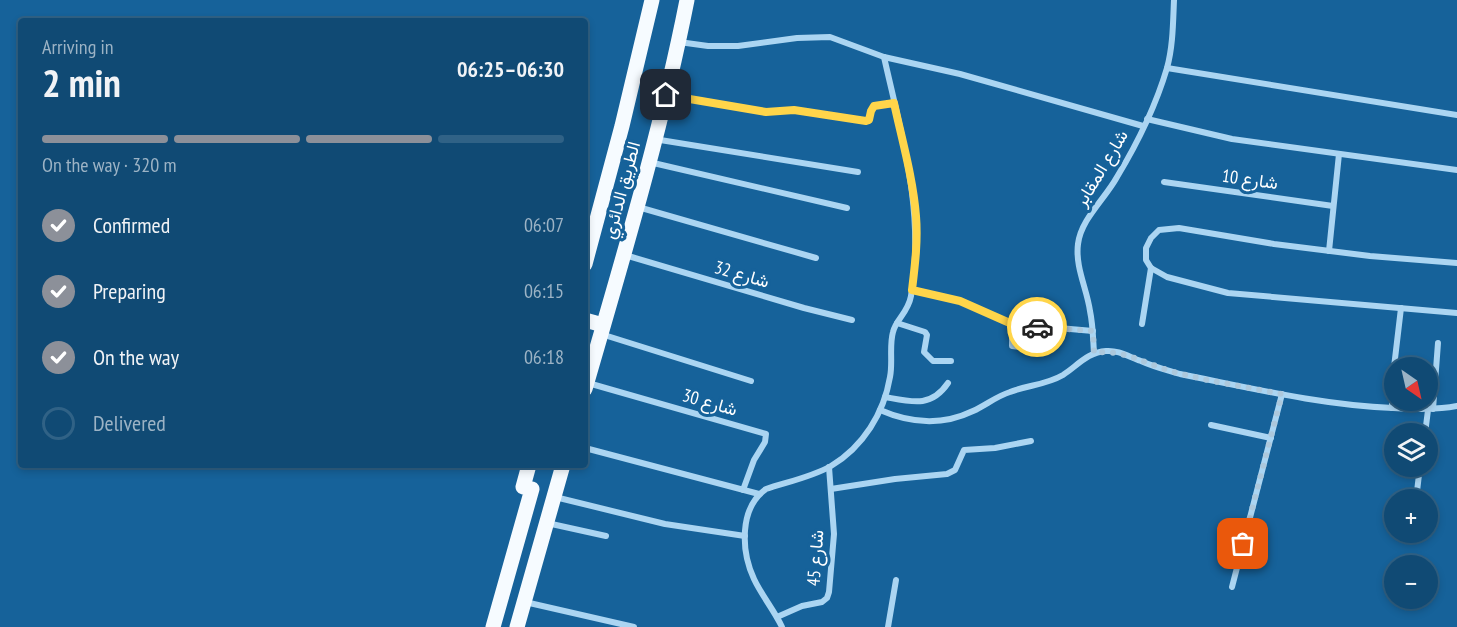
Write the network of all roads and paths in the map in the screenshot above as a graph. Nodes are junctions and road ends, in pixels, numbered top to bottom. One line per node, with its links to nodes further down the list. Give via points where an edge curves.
1 (652, 0): 21 (main road, الطريق الدائري)
2 (687, 0): 4 (main road, الطريق الدائري)
3 (1174, 0): 6 (street, شارع المقابر)
4 (679, 42): 5 (street, via 738,46 830,37); 7 (main road, الطريق الدائري)
5 (884, 57): 8 (street); 11 (street, via 960,74)
6 (1167, 68): 9 (street); 10 (street, شارع المقابر)
7 (666, 95): 8 (street, via 766,112 794,110 866,121 874,106); 12 (main road, الطريق الدائري)
8 (894, 103): 27 (street, via 916,215)
9 (1457, 115)
10 (1147, 119): 11 (street, شارع المقابر); 13 (street, via 1232,140)
11 (1143, 126): 36 (street, شارع المقابر, via 1078,242 1077,257)
12 (654, 139): 14 (main road, الطريق الدائري); 16 (street)
13 (1339, 154): 15 (street); 18 (street)
14 (649, 162): 19 (main road, الطريق الدائري); 20 (street)
15 (1457, 170)
16 (858, 172)
17 (1164, 182): 18 (street, شارع 10)
18 (1333, 206): 22 (street)
19 (637, 207): 23 (main road, الطريق الدائري); 24 (street)
20 (847, 208)
21 (588, 249)
22 (1329, 251): 25 (street); 26 (street, via 1169,228 1159,230 1146,248)
23 (623, 255): 30 (street, شارع 32); 35 (main road, الطريق الدائري)
24 (816, 258)
25 (1457, 263)
26 (1151, 268): 28 (street, via 1197,287 1228,293); 34 (street)
27 (912, 290): 32 (street, via 908,307); 33 (street, via 960,301)
28 (1401, 308): 29 (street); 40 (street)
29 (1457, 313)
30 (852, 320)
31 (588, 322): 35 (main road)
32 (897, 323): 42 (street, via 925,332 924,352 933,361); 48 (street, via 891,338 891,375)
33 (1012, 324): 36 (street); 38 (street, via 1012,346)
34 (1142, 324)
35 (602, 329): 43 (main road, الطريق الدائري); 44 (street)
36 (1093, 331): 39 (street, شارع المقابر)
37 (1438, 343): 41 (street)
38 (1027, 348)
39 (1094, 353): 47 (street, via 1124,354 1180,374); 52 (street, via 1047,383 1011,391 958,418 918,422)
40 (1395, 357)
41 (1436, 357)
42 (951, 361)
43 (588, 379)
44 (751, 381)
45 (948, 383): 48 (street, via 927,401)
46 (588, 387): 61 (street, شارع 30, via 766,434)
47 (1282, 394): 50 (street, via 1355,407); 54 (street)
48 (885, 397): 52 (street)
49 (1457, 406): 51 (street)
50 (1384, 408)
51 (1438, 408)
52 (880, 410): 57 (street, via 858,443)
53 (1211, 425): 54 (street)
54 (1270, 438): 68 (street)
55 (1031, 441): 60 (street, via 964,450 955,470 947,474)
56 (588, 449): 61 (street)
57 (829, 467): 60 (street, شارع 45); 62 (street)
58 (529, 468): 71 (main road, via 523,487 532,489)
59 (562, 468): 63 (main road)
60 (831, 489): 70 (street, شارع 45, via 834,534 827,598)
61 (743, 490): 62 (street)
62 (759, 494): 66 (street, via 751,507)
63 (554, 497): 64 (main road); 66 (street, via 665,524)
64 (547, 523): 65 (street); 69 (main road)
65 (606, 536)
66 (746, 536): 70 (street, via 747,562)
67 (896, 580): 75 (street)
68 (1232, 586)
69 (524, 602): 72 (main road); 73 (street)
70 (777, 617): 74 (street)
71 (493, 627)
72 (517, 627)
73 (634, 627)
74 (782, 627)
75 (888, 627)

